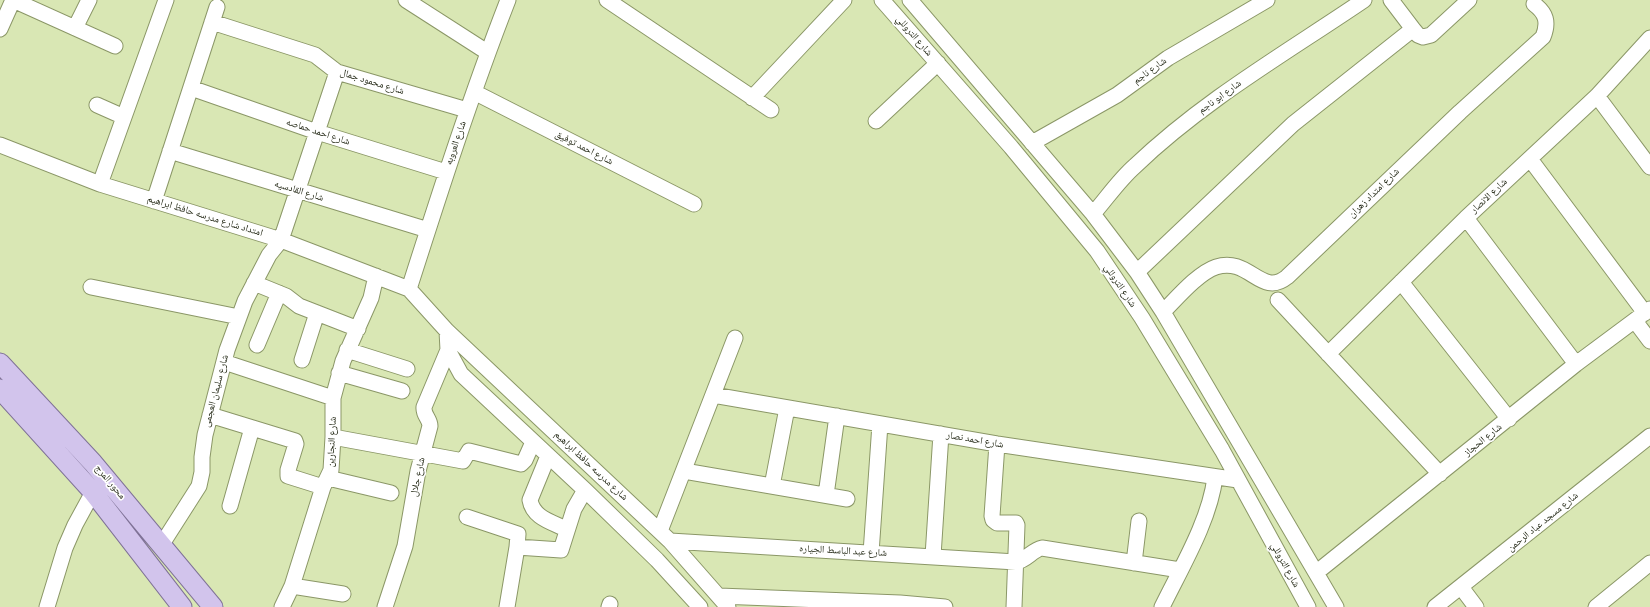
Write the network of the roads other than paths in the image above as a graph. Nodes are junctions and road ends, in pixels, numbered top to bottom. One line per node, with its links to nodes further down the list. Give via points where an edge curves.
1 (13, 0): 17 (street); 18 (street)
2 (89, 0): 17 (street)
3 (166, 0): 32 (street)
4 (406, 0): 22 (street)
5 (508, 0): 22 (street, شارع العروبه)
6 (607, 0): 28 (street)
7 (844, 0): 28 (street)
8 (882, 0): 23 (street, شارع التروللي)
9 (910, 0): 35 (street, شارع التروللي)
10 (1267, 0): 35 (street, شارع ناجم, via 1168,58 1117,95)
11 (1364, 0): 45 (street, شارع ابو ناجم, via 1199,111 1134,167)
12 (1391, 0): 19 (street)
13 (1469, 0): 19 (street, via 1431,35 1422,37)
14 (1532, 1): 57 (street, شارع امتداد زهران, via 1546,18 1547,28 1543,37 1460,112 1287,277 1278,282 1264,282 1242,267 1216,267 1202,275)
15 (217, 7): 16 (street)
16 (212, 22): 24 (street, شارع محمود جمال, via 315,55); 25 (street)
17 (75, 28): 21 (street)
18 (0, 29)
19 (1413, 29): 49 (street, via 1293,124)
20 (1650, 38): 27 (street, شارع الانصار)
21 (114, 46)
22 (487, 52): 26 (street, شارع العروبه)
23 (938, 63): 33 (street); 96 (street, شارع التروللي, via 1097,251 1146,324)
24 (336, 72): 30 (street, شارع محمود جمال); 34 (street, شارع سليمان العجمى)
25 (191, 88): 34 (street, شارع احمد حماصه); 37 (street)
26 (474, 92): 30 (street, شارع العروبه); 44 (street, شارع احمد توفيق)
27 (1597, 96): 38 (street, شارع الانصار); 39 (street)
28 (752, 98): 31 (street)
29 (97, 105): 32 (street)
30 (467, 110): 40 (street, شارع العروبه)
31 (771, 110)
32 (124, 117): 41 (street)
33 (876, 121)
34 (317, 132): 40 (street, شارع احمد حماصه); 42 (street, شارع سليمان العجمى)
35 (1032, 143): 45 (street, شارع التروللي)
36 (0, 145): 41 (street, امتداد شارع مدرسه حافظ ابراهيم)
37 (170, 151): 42 (street, شارع القادسيه); 43 (street)
38 (1530, 159): 46 (street, شارع الانصار); 59 (street)
39 (1650, 167)
40 (446, 172): 47 (street, شارع العروبه)
41 (100, 184): 43 (street, امتداد شارع مدرسه حافظ ابراهيم)
42 (298, 190): 47 (street, شارع القادسيه); 48 (street, شارع سليمان العجمى)
43 (154, 201): 48 (street, امتداد شارع مدرسه حافظ ابراهيم)
44 (694, 204)
45 (1093, 214): 49 (street, شارع التروللي)
46 (1466, 218): 52 (street, شارع الانصار); 72 (street)
47 (428, 230): 54 (street, شارع العروبه)
48 (281, 240): 50 (street, امتداد شارع مدرسه حافظ ابراهيم); 51 (street, شارع سليمان العجمى)
49 (1137, 272): 57 (street, شارع التروللي)
50 (376, 276): 54 (street, امتداد شارع مدرسه حافظ ابراهيم); 61 (street, شارع النجارين, via 371,298)
51 (254, 282): 55 (street); 60 (street, شارع سليمان العجمى)
52 (1401, 282): 68 (street, شارع الانصار); 83 (street)
53 (91, 286): 60 (street)
54 (409, 289): 62 (street, شارع مدرسه حافظ ابراهيم)
55 (279, 293): 58 (street, via 299,306); 65 (street)
56 (1278, 300): 68 (street)
57 (1163, 312): 117 (street, شارع التروللي)
58 (317, 313): 61 (street); 69 (street)
59 (1643, 314): 64 (street); 72 (street, شارع الحجاز)
60 (239, 317): 70 (street, شارع سليمان العجمى)
61 (358, 329): 66 (street, شارع النجارين)
62 (447, 331): 67 (street); 108 (street, شارع مدرسه حافظ ابراهيم)
63 (735, 338): 77 (street)
64 (1650, 341)
65 (257, 345)
66 (347, 350): 73 (street); 74 (street, شارع النجارين)
67 (448, 350): 89 (street, via 461,374); 91 (street, شارع جلال, via 424,407 430,426)
68 (1328, 354): 94 (street)
69 (302, 360)
70 (224, 362): 78 (street); 81 (street, شارع سليمان العجمى)
71 (0, 363): 79 (main road, محور المرج)
72 (1576, 364): 83 (street, شارع الحجاز)
73 (407, 369)
74 (340, 373): 75 (street); 78 (street, شارع النجارين)
75 (402, 391)
76 (2, 394): 79 (main road, محور المرج)
77 (713, 395): 80 (street, شارع احمد نصار); 93 (street)
78 (334, 398): 88 (street, شارع النجارين)
79 (28, 406): 100 (main road, محور المرج); 109 (main road, محور المرج, via 93,462)
80 (787, 408): 82 (street, شارع احمد نصار); 98 (street)
81 (210, 415): 85 (street); 109 (street, شارع سليمان العجمى, via 203,446 199,486)
82 (836, 416): 84 (street, شارع احمد نصار); 102 (street)
83 (1508, 419): 94 (street, شارع الحجاز)
84 (880, 424): 86 (street, شارع احمد نصار); 111 (street)
85 (252, 428): 97 (street, via 295,441 288,476); 104 (street)
86 (941, 434): 90 (street, شارع احمد نصار); 112 (street)
87 (1650, 436): 119 (street, شارع مسجد عباد الرحمن)
88 (334, 437): 91 (street); 97 (street, شارع النجارين, via 331,470)
89 (533, 442): 91 (street, via 521,464 469,451 463,461); 92 (street)
90 (997, 444): 95 (street, شارع احمد نصار); 113 (street, via 992,516 997,523 1017,525)
91 (423, 454): 126 (street, شارع جلال, via 405,546)
92 (548, 456): 99 (street); 107 (street, via 530,500 531,508 536,514)
93 (684, 471): 98 (street); 108 (street)
94 (1440, 474): 117 (street, شارع الحجاز)
95 (1214, 477): 96 (street, شارع احمد نصار); 116 (street, via 1210,506)
96 (1238, 480): 132 (street, شارع التروللي)
97 (326, 482): 101 (street); 118 (street, شارع النجارين)
98 (772, 486): 102 (street)
99 (586, 490): 107 (street, via 574,509); 128 (street, via 657,560)
100 (93, 492): 122 (street, via 65,548); 123 (main road, محور المرج)
101 (391, 493)
102 (826, 495): 103 (street)
103 (847, 499)
104 (230, 506)
105 (467, 517): 110 (street, via 516,532)
106 (1139, 521): 114 (street)
107 (566, 530): 110 (street, via 559,550)
108 (665, 536): 111 (street, شارع عبد الباسط الجياره); 121 (street, شارع مدرسه حافظ ابراهيم)
109 (162, 544): 124 (main road, محور المرج)
110 (517, 548): 127 (street)
111 (871, 553): 112 (street, شارع عبد الباسط الجياره)
112 (933, 556): 113 (street, شارع عبد الباسط الجياره)
113 (1016, 562): 114 (street, via 1042,548); 130 (street)
114 (1134, 563): 116 (street)
115 (1650, 563): 136 (street)
116 (1180, 570): 131 (street)
117 (1317, 572): 133 (street, شارع التروللي)
118 (292, 586): 120 (street); 125 (street, شارع النجارين)
119 (1461, 587): 134 (street, شارع مسجد عباد الرحمن); 135 (street)
120 (342, 594)
121 (724, 601): 129 (street, via 900,603)
122 (47, 607)
123 (182, 607)
124 (213, 607)
125 (282, 607)
126 (385, 607)
127 (507, 607)
128 (700, 607)
129 (945, 607)
130 (1014, 607)
131 (1162, 607)
132 (1308, 607)
133 (1336, 607)
134 (1435, 607)
135 (1476, 607)
136 (1596, 607)

